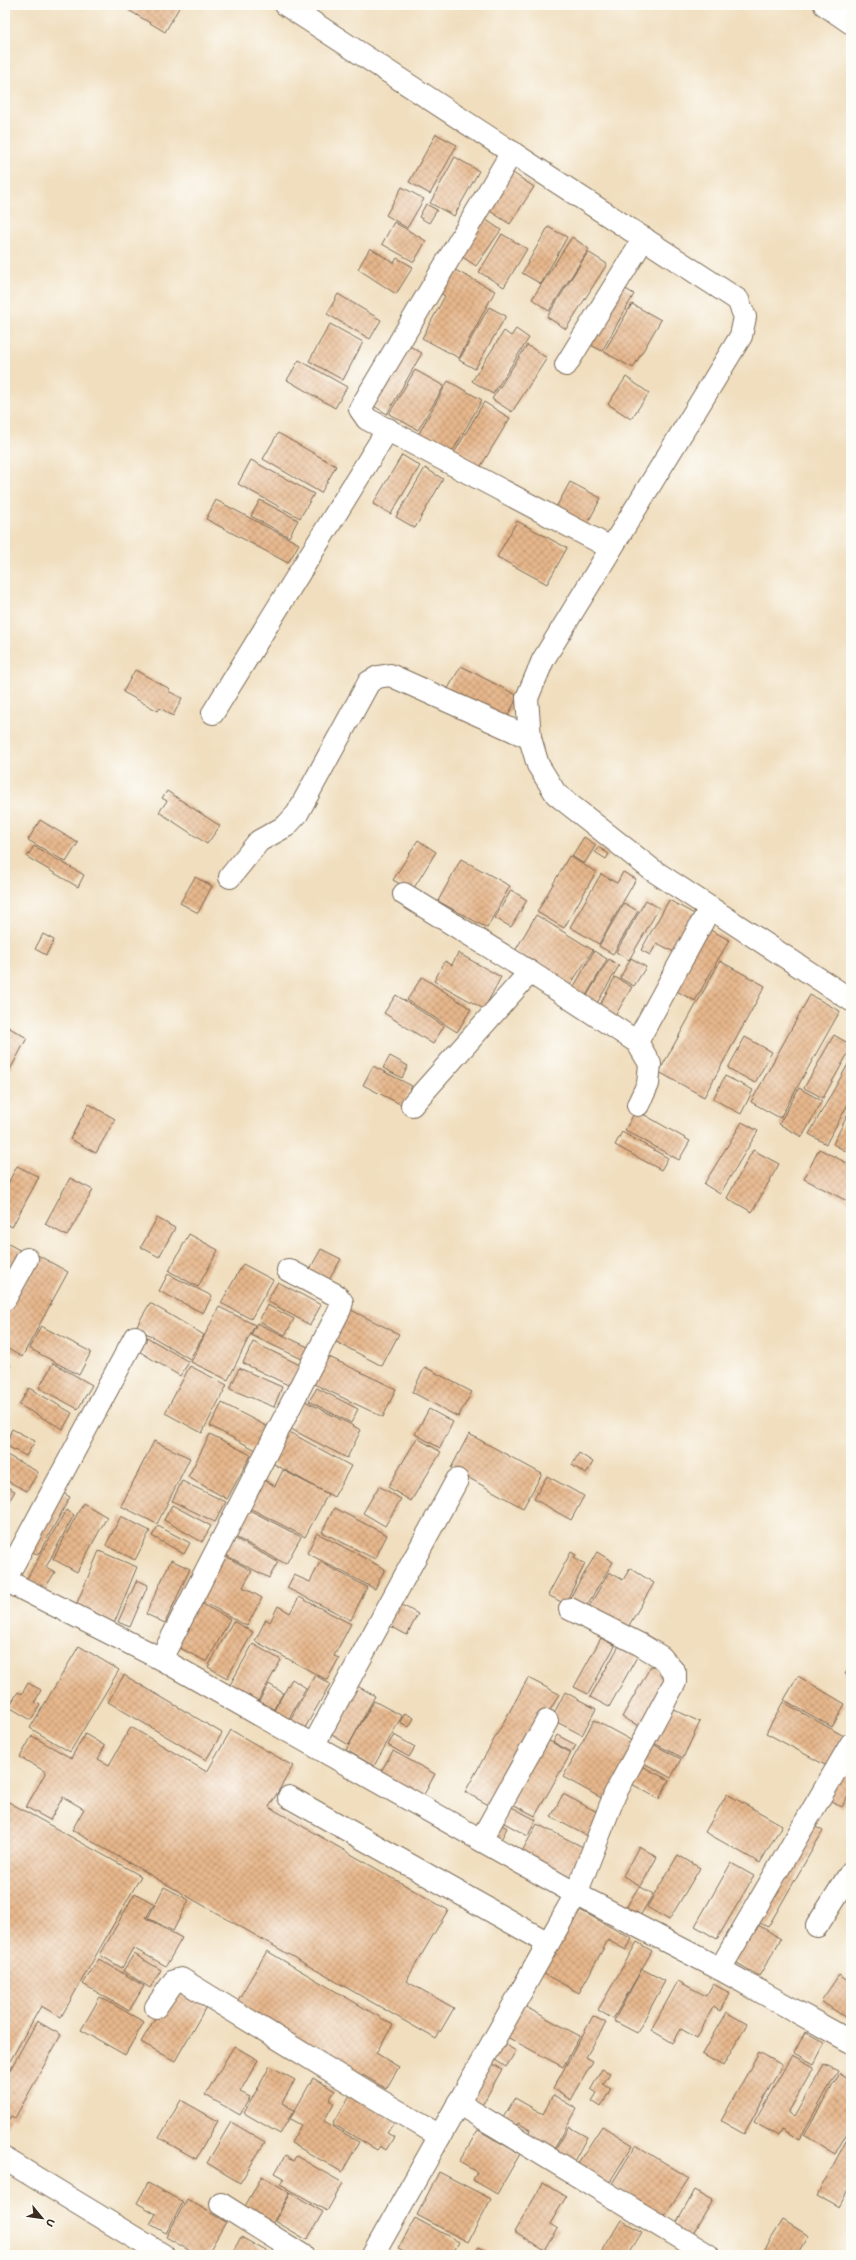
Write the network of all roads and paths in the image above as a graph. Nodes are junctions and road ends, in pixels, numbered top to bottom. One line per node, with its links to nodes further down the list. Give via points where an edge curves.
1 (286, 5): 4 (street)
2 (825, 5): 3 (street)
3 (851, 23)
4 (512, 152): 5 (street); 7 (street, via 360,409 367,419)
5 (644, 238): 6 (street); 8 (street, via 738,300 744,317 741,336)
6 (566, 365)
7 (388, 429): 8 (street); 9 (street)
8 (611, 548): 10 (street, via 543,660 527,698)
9 (213, 713)
10 (530, 738): 11 (street, via 390,675 378,677 369,682 297,814 286,826 259,840); 13 (street, via 538,765 556,794 651,869)
11 (230, 877)
12 (404, 894): 14 (street)
13 (710, 908): 15 (street); 16 (street)
14 (530, 972): 16 (street); 17 (street)
15 (851, 1000)
16 (637, 1042): 18 (street, via 650,1064 648,1084)
17 (412, 1105)
18 (638, 1105)
19 (27, 1259): 21 (street)
20 (288, 1270): 25 (street, via 336,1295 342,1302 340,1309)
21 (5, 1299)
22 (135, 1337): 25 (street, via 5,1580)
23 (457, 1480): 27 (street)
24 (570, 1608): 32 (street, via 641,1644 661,1657 675,1672 675,1682 615,1794)
25 (161, 1659): 27 (street)
26 (547, 1720): 30 (street)
27 (314, 1744): 30 (street)
28 (851, 1744): 35 (street)
29 (289, 1797): 34 (street)
30 (481, 1840): 32 (street)
31 (851, 1872): 33 (street)
32 (576, 1894): 34 (street); 35 (street)
33 (818, 1926)
34 (548, 1943): 38 (street)
35 (720, 1969): 37 (street)
36 (156, 2007): 39 (street, via 174,1980 181,1979)
37 (851, 2042)
38 (458, 2103): 39 (street); 45 (street)
39 (440, 2136): 44 (street)
40 (5, 2159): 42 (street)
41 (221, 2204): 43 (street)
42 (163, 2255)
43 (302, 2255)
44 (373, 2255)
45 (708, 2255)

